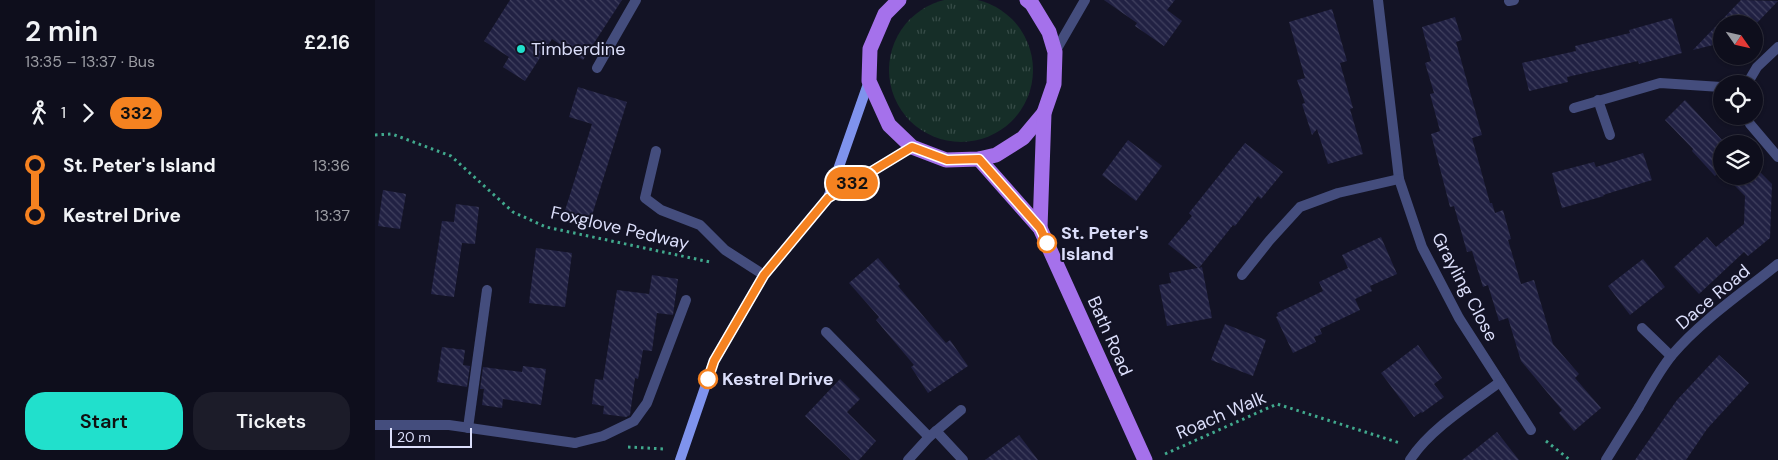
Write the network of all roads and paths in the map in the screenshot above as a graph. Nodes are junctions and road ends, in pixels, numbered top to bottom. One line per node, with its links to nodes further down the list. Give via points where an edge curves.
1 (636, 0): 9 (street)
2 (899, 0): 6 (main road, Bath Road)
3 (1027, 0): 8 (main road, Bath Road, via 1049,32)
4 (1085, 0): 8 (street)
5 (1378, 0): 23 (street, Grayling Close)
6 (884, 7): 11 (main road, Bath Road, via 871,49)
7 (1778, 47): 10 (street)
8 (1055, 52): 15 (main road, Bath Road, via 1054,84)
9 (597, 68)
10 (1752, 75)
11 (869, 81): 19 (main road, Bath Road, via 889,125); 24 (street)
12 (1713, 86): 13 (street, via 1660,83)
13 (1598, 100): 14 (street); 18 (street)
14 (1574, 108)
15 (1044, 113): 22 (main road, Bath Road, via 1023,138 996,155); 25 (main road, Bath Road)
16 (1751, 125): 21 (street)
17 (375, 135): 26 (path, Foxglove Pedway, via 392,134 451,156 513,212 546,227)
18 (1610, 135)
19 (912, 147): 22 (main road, Bath Road, via 947,160); 24 (street)
20 (656, 151): 28 (street, via 645,198 661,210 701,225 725,250)
21 (1778, 157)
22 (979, 159): 25 (main road, Bath Road)
23 (1399, 180): 29 (street, via 1338,193 1300,207); 35 (street, Grayling Close, via 1422,247 1459,318)
24 (828, 198): 28 (street)
25 (1040, 228): 46 (main road, Bath Road)
26 (711, 263)
27 (1778, 264): 34 (street, Dace Road, via 1708,320)
28 (764, 275): 43 (street, via 714,361)
29 (1242, 275)
30 (487, 290): 38 (street)
31 (686, 300): 38 (street, via 647,403 634,421 603,436 575,443)
32 (1642, 328): 34 (street)
33 (826, 332): 40 (street)
34 (1671, 356): 49 (street, Dace Road)
35 (1500, 382): 39 (street, Grayling Close); 41 (street)
36 (961, 410): 40 (street)
37 (375, 425): 38 (street)
38 (468, 428)
39 (1531, 430): 48 (path)
40 (933, 434): 44 (street); 45 (street)
41 (1417, 448): 42 (path, Roach Walk, via 1277,404); 47 (street)
42 (1161, 456)
43 (680, 460)
44 (908, 460)
45 (963, 460)
46 (1145, 460)
47 (1409, 460)
48 (1570, 460)
49 (1606, 460)

